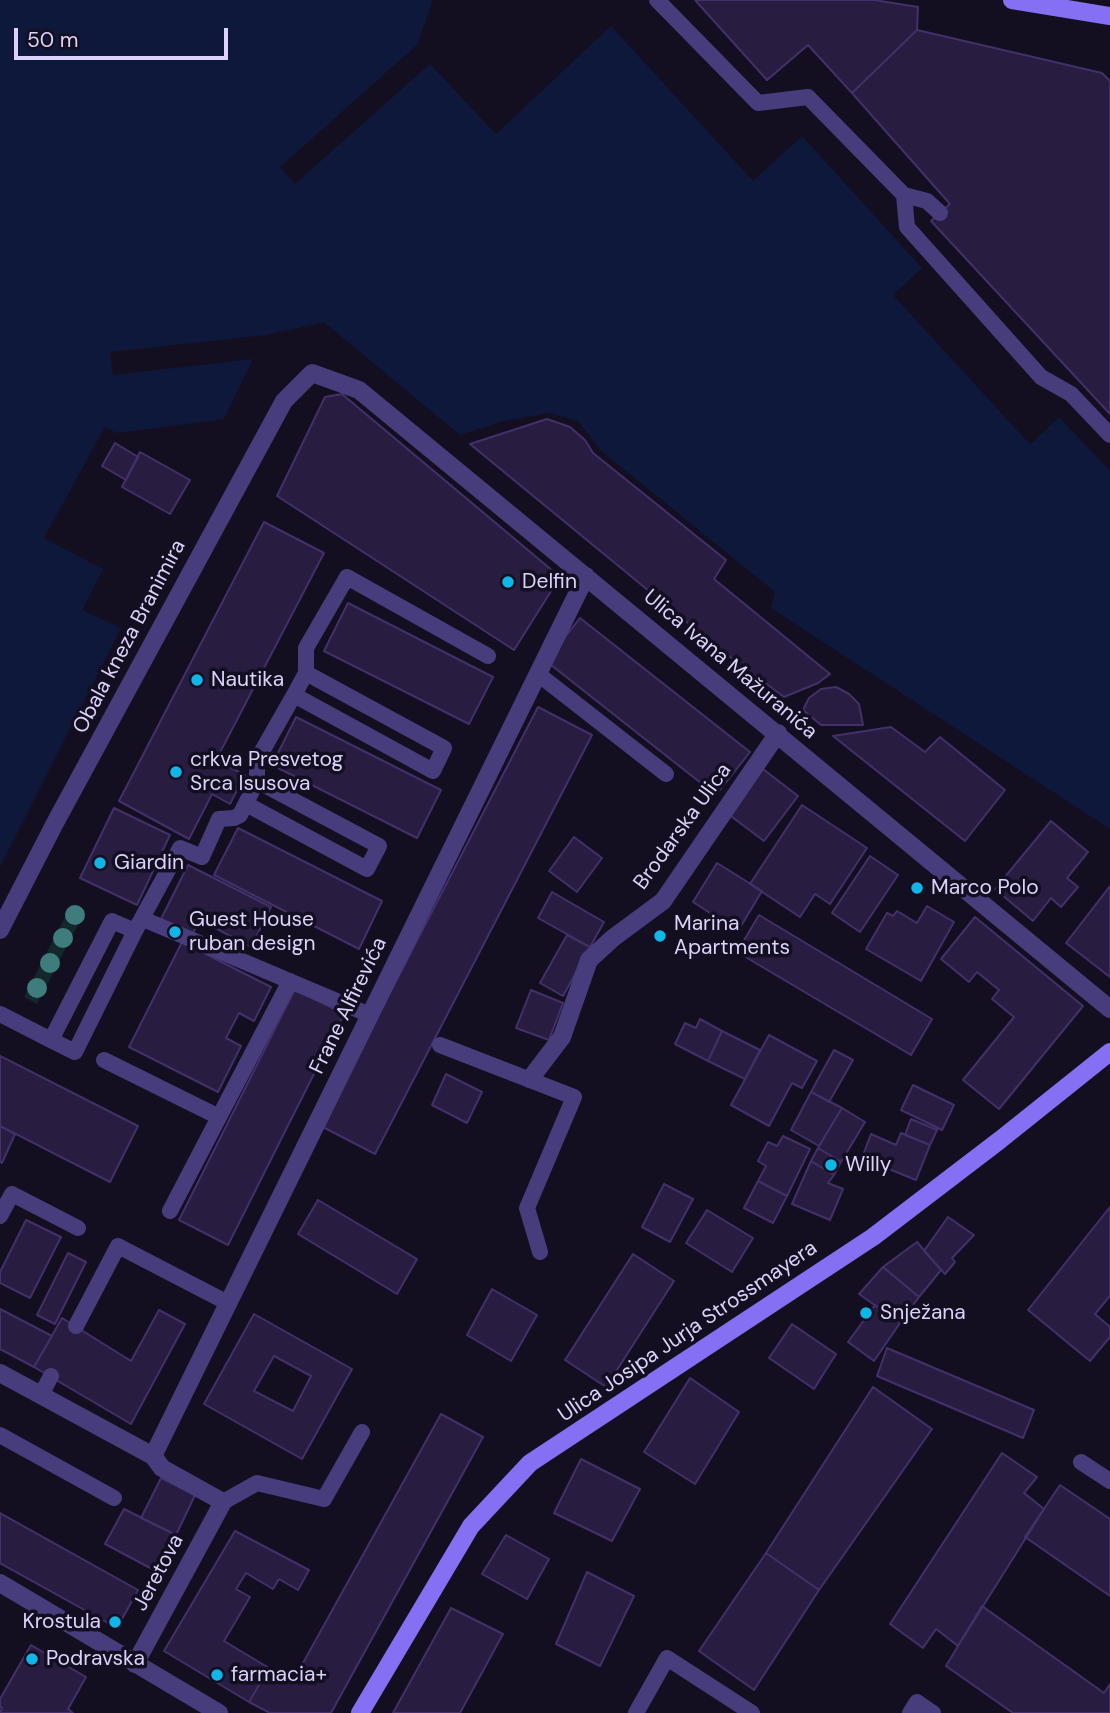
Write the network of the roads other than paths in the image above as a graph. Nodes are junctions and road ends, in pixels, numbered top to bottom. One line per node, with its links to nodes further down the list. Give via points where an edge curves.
1 (657, 0): 4 (lane, via 758,103 808,97)
2 (1012, 0): 3 (street)
3 (1110, 16)
4 (904, 195): 5 (lane, via 927,201); 7 (lane, via 907,227 1041,377 1071,394)
5 (940, 213)
6 (312, 373): 8 (street, Ulica Ivana Mažuranića, via 359,390); 18 (street, Obala kneza Branimira, via 284,401)
7 (1110, 435)
8 (586, 576): 11 (street, Frane Alfirevića); 13 (street, Ulica Ivana Mažuranića)
9 (488, 656): 10 (lane, via 347,577 306,648)
10 (306, 673): 12 (lane); 12 (lane, via 444,748 433,771)
11 (538, 674): 14 (lane); 22 (street, Frane Alfirevića)
12 (294, 695): 15 (lane, via 261,753)
13 (778, 733): 20 (street, Ulica Ivana Mažuranića); 27 (street, Brodarska Ulica, via 663,901 589,960 562,1037)
14 (666, 775)
15 (257, 781): 16 (lane); 16 (lane, via 379,846 367,869)
16 (246, 804): 17 (lane, via 234,818 219,819 202,858 180,848)
17 (139, 925): 19 (lane); 23 (lane, via 112,921); 23 (lane, via 75,1052)
18 (0, 930)
19 (290, 981): 22 (lane); 28 (lane)
20 (1110, 1009)
21 (0, 1014): 23 (lane)
22 (370, 1015): 33 (street, Frane Alfirevića)
23 (51, 1040)
24 (440, 1045): 27 (lane)
25 (1110, 1052): 48 (street, Ulica Josipa Jurja Strossmayera, via 873,1237 530,1463 471,1525)
26 (104, 1060): 28 (lane)
27 (530, 1079): 32 (lane, via 575,1097 527,1208)
28 (219, 1117): 29 (lane)
29 (170, 1211)
30 (0, 1216): 31 (lane, via 12,1194)
31 (78, 1228)
32 (540, 1252)
33 (228, 1303): 34 (lane, via 118,1246); 40 (street, Frane Alfirevića)
34 (76, 1326)
35 (0, 1373): 37 (street)
36 (51, 1376): 37 (lane)
37 (41, 1395): 40 (street)
38 (362, 1432): 44 (lane, via 324,1499 257,1483)
39 (0, 1435): 43 (lane)
40 (153, 1456): 44 (street, via 162,1468)
41 (1081, 1462): 42 (lane)
42 (1110, 1481)
43 (114, 1498)
44 (223, 1502): 46 (street, Jeretova)
45 (0, 1583): 46 (street)
46 (135, 1664): 47 (street)
47 (219, 1713)
48 (360, 1713)
49 (636, 1713): 50 (lane, via 667,1658)
50 (752, 1713)
51 (910, 1713): 52 (lane, via 917,1702)
52 (933, 1713)

